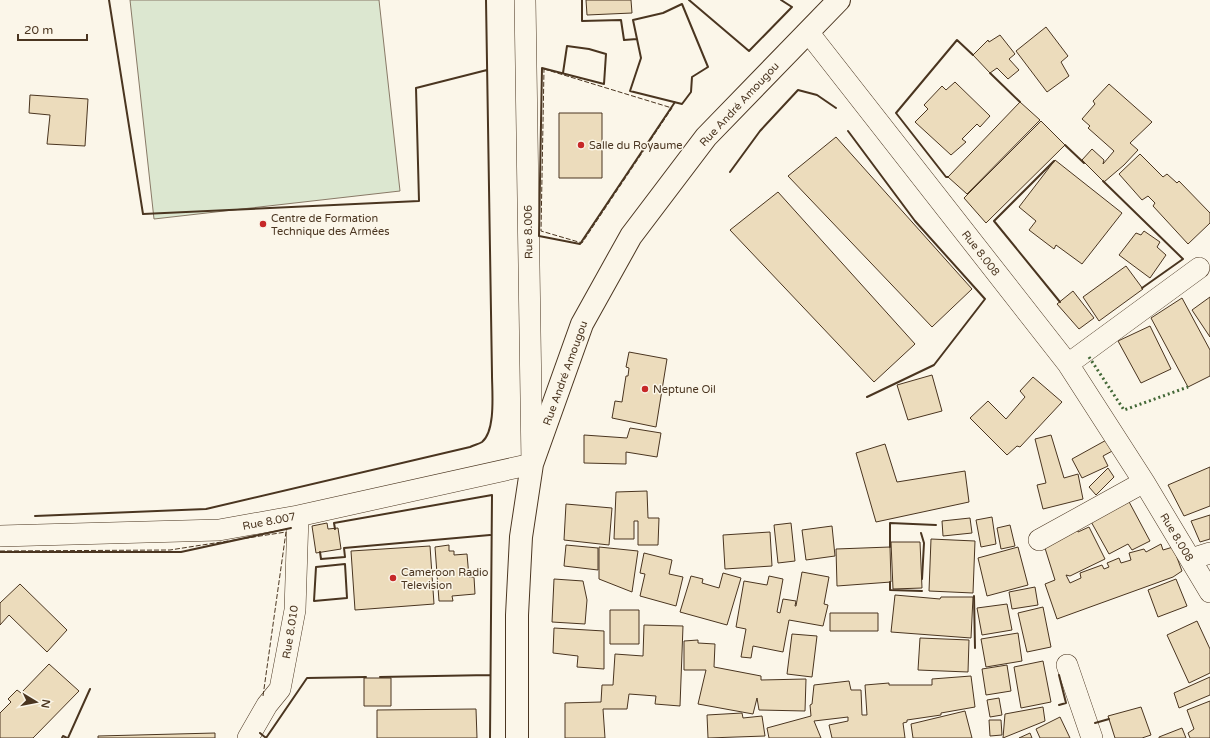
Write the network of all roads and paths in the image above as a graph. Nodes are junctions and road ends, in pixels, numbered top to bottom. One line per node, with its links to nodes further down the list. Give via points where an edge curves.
1 (525, 0): 6 (street, Rue 8.006)
2 (838, 0): 3 (main road, Rue André Amougou)
3 (808, 32): 5 (street, Rue 8.008); 6 (main road, Rue André Amougou, via 706,137 631,236 582,324)
4 (1199, 268): 5 (street)
5 (1068, 364): 7 (street, Rue 8.008)
6 (532, 464): 8 (street, Rue 8.007); 15 (main road, Rue André Amougou, via 522,536 517,615)
7 (1144, 482): 10 (street); 11 (street, Rue 8.008)
8 (298, 516): 9 (street, Rue 8.007, via 219,530); 14 (street, Rue 8.010, via 295,610 280,689)
9 (0, 536)
10 (1039, 540)
11 (1201, 556): 12 (street, Rue 8.008)
12 (1210, 592)
13 (1067, 665): 16 (street)
14 (248, 738)
15 (517, 738)
16 (1092, 738)

